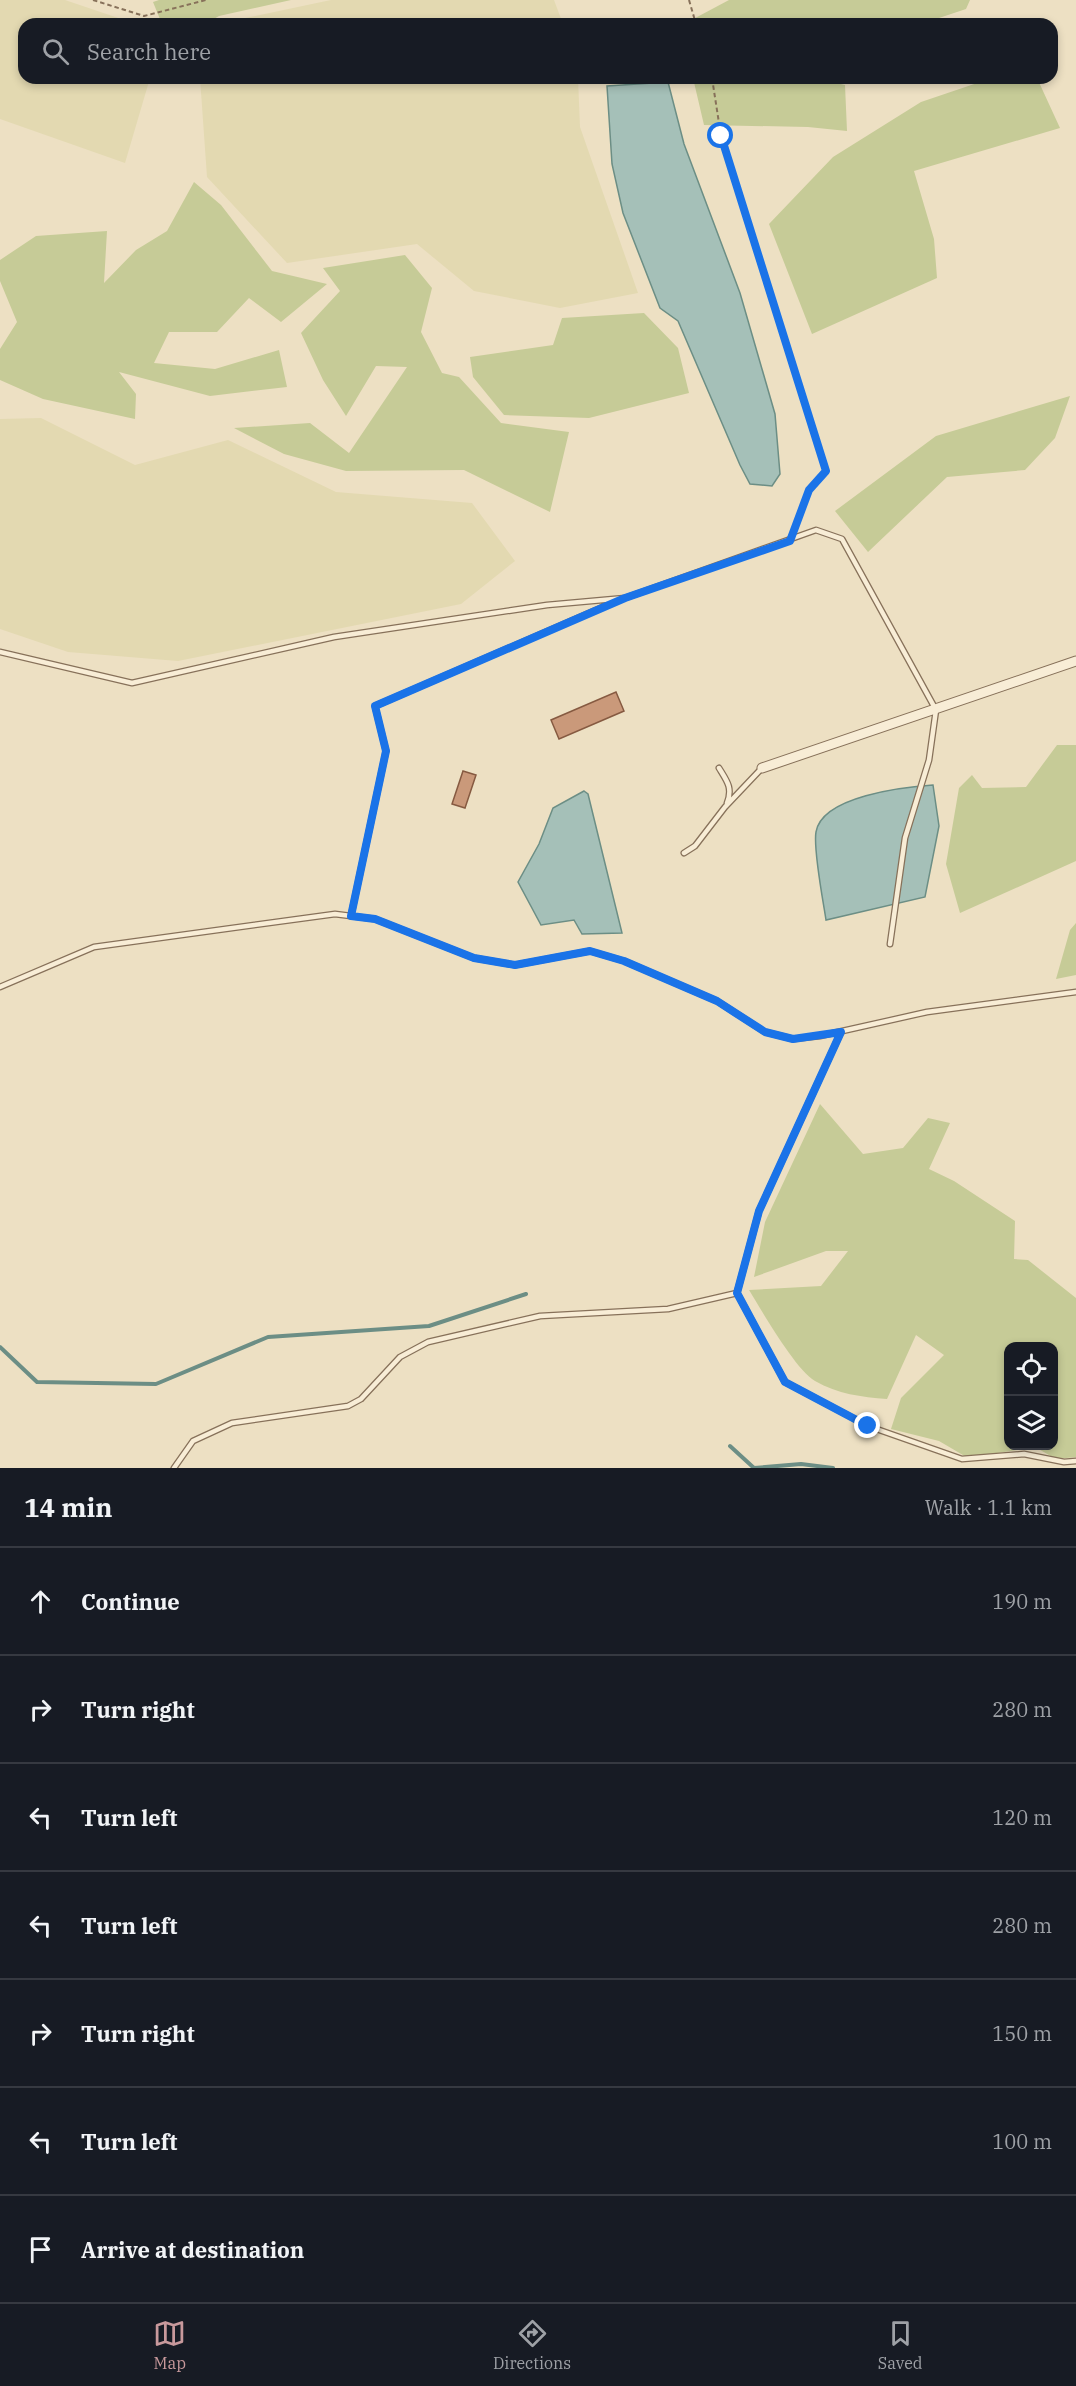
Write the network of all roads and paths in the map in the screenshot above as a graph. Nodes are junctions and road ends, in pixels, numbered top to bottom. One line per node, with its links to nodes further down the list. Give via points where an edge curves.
1 (93, 0): 2 (path, via 144,16)
2 (206, 0)
3 (689, 0): 4 (path)
4 (694, 18)
5 (713, 84): 6 (path, via 721,136 826,471 809,490)
6 (790, 541): 7 (lane); 10 (lane, via 816,530 842,539)
7 (625, 598): 8 (lane, via 548,604 334,637 132,683); 15 (lane, via 375,706 386,751)
8 (0, 652)
9 (1076, 661): 10 (street)
10 (936, 710): 12 (street); 16 (lane, via 929,760 905,838)
11 (719, 768): 13 (lane, via 731,793)
12 (762, 768): 13 (lane)
13 (725, 807): 14 (lane, via 695,846)
14 (684, 853)
15 (351, 916): 17 (lane, via 335,914 94,947); 19 (lane, via 375,919 474,958 515,965 590,951 624,961 717,1001 765,1032 793,1039)
16 (890, 944)
17 (0, 987)
18 (1076, 992): 19 (lane, via 927,1012)
19 (841, 1032): 20 (lane, via 759,1211)
20 (737, 1293): 21 (lane, via 785,1382 868,1426 962,1459 1024,1454); 22 (lane, via 668,1310 540,1316 428,1342 400,1356 361,1399 348,1406 232,1423 193,1441)
21 (1076, 1461)
22 (174, 1468)

